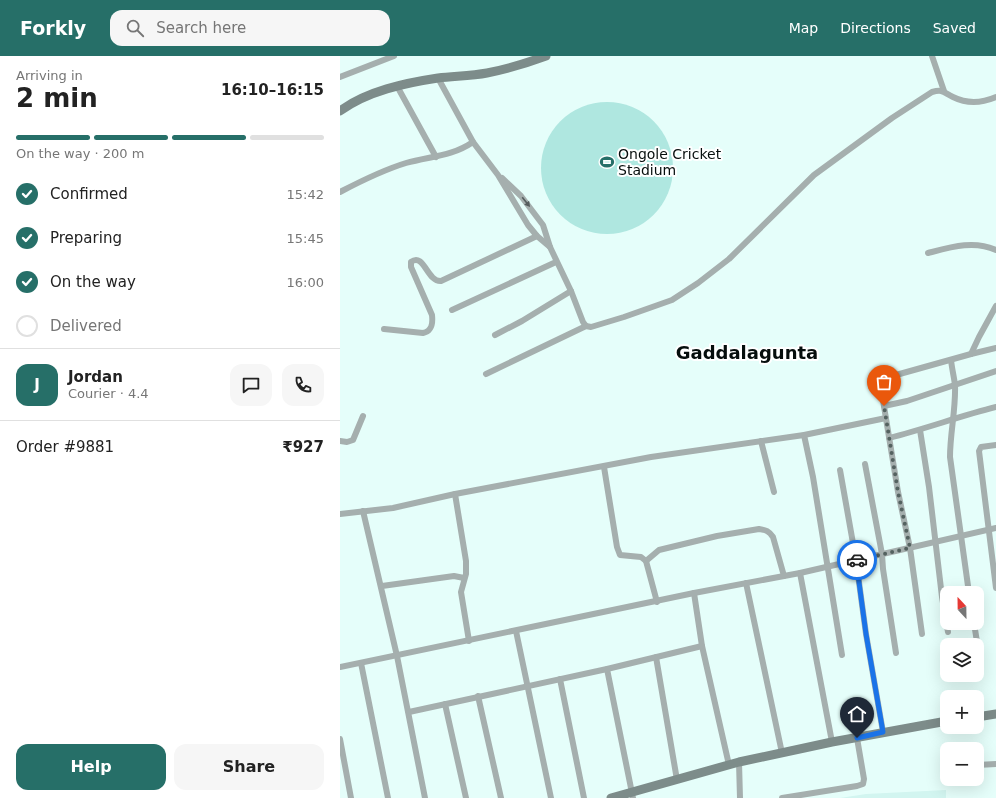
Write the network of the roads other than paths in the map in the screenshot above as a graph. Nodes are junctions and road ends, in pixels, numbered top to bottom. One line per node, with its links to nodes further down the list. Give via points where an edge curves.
1 (394, 56): 5 (street)
2 (546, 56): 4 (main road)
3 (932, 56): 8 (street)
4 (532, 59): 6 (main road, via 486,73)
5 (340, 76)
6 (438, 78): 7 (main road); 11 (street)
7 (397, 86): 10 (main road, via 360,99); 12 (street)
8 (944, 91): 9 (street, via 952,97 977,103); 23 (street, via 932,92 814,175 729,259 698,283 672,300 624,318 591,327)
9 (996, 97)
10 (340, 111)
11 (473, 142): 12 (street, via 455,152); 13 (street)
12 (436, 157): 14 (street, via 383,171)
13 (498, 175): 15 (street); 16 (street, one-way to 16, via 517,191 538,217)
14 (340, 192)
15 (537, 236): 16 (street); 24 (street, via 441,281 433,279 421,262 414,260 410,267 432,315 431,328 423,334)
16 (550, 246): 19 (street)
17 (996, 250): 18 (street, via 972,245)
18 (928, 253)
19 (556, 262): 20 (street); 22 (street)
20 (571, 292): 23 (street); 25 (street)
21 (996, 306): 27 (street)
22 (452, 310)
23 (586, 326): 30 (street)
24 (384, 329)
25 (495, 335)
26 (996, 348): 27 (street)
27 (971, 354): 28 (street)
28 (951, 360): 31 (street); 32 (street, via 887,378 882,382)
29 (996, 371): 31 (street)
30 (486, 374)
31 (955, 385): 32 (street); 36 (street)
32 (884, 406): 35 (street)
33 (996, 407): 36 (street)
34 (363, 416): 40 (street, via 353,440)
35 (886, 418): 38 (street); 39 (street)
36 (952, 418): 37 (street); 52 (street, via 950,457)
37 (920, 430): 39 (street); 53 (street)
38 (804, 435): 41 (street); 58 (street)
39 (889, 438): 54 (street)
40 (340, 441)
41 (761, 441): 44 (street, via 651,457); 46 (street)
42 (996, 445): 51 (street, via 981,447 979,452)
43 (865, 464): 55 (street)
44 (604, 467): 47 (street); 57 (street, via 620,554 641,557)
45 (840, 470): 56 (street)
46 (774, 492)
47 (455, 494): 48 (street, via 393,508); 61 (street, via 466,561)
48 (363, 511): 49 (street); 63 (street)
49 (340, 514)
50 (996, 528): 51 (street)
51 (989, 529): 52 (street); 65 (street)
52 (962, 536): 53 (street); 64 (street)
53 (936, 542): 54 (street); 69 (street)
54 (910, 548): 55 (street); 70 (street)
55 (882, 554): 56 (street); 73 (street)
56 (856, 560): 58 (street); 88 (street, via 864,627)
57 (646, 561): 60 (street, via 662,549 717,536 765,530 773,537); 67 (street)
58 (828, 567): 59 (street); 74 (street)
59 (800, 573): 60 (street); 91 (street)
60 (784, 576): 62 (street)
61 (464, 578): 63 (street, via 454,576); 71 (street, via 461,592)
62 (746, 583): 66 (street); 92 (street)
63 (382, 586): 75 (street)
64 (969, 586)
65 (996, 588)
66 (694, 593): 67 (street); 72 (street)
67 (657, 602): 68 (street)
68 (516, 631): 71 (street); 81 (street)
69 (948, 632)
70 (922, 634)
71 (469, 641): 75 (street)
72 (702, 646): 76 (street); 95 (street)
73 (896, 653)
74 (842, 655)
75 (397, 656): 77 (street); 84 (street)
76 (656, 657): 79 (street); 97 (street)
77 (361, 663): 78 (street); 100 (street)
78 (340, 668)
79 (607, 669): 80 (street); 98 (street)
80 (560, 679): 81 (street); 105 (street)
81 (527, 686): 82 (street); 104 (street)
82 (478, 696): 83 (street); 103 (street)
83 (444, 704): 84 (street); 102 (street)
84 (409, 712): 101 (street)
85 (996, 714): 86 (main road)
86 (984, 715)
87 (940, 722): 88 (main road)
88 (883, 732): 89 (main road)
89 (857, 738): 91 (main road); 108 (street, via 863,784)
90 (340, 739): 99 (street)
91 (832, 742): 92 (main road)
92 (782, 753): 93 (main road)
93 (739, 762): 95 (main road); 107 (street)
94 (996, 764): 96 (street)
95 (729, 765): 97 (main road)
96 (984, 765)
97 (677, 780): 98 (main road)
98 (633, 795): 106 (main road)
99 (351, 798)
100 (388, 798)
101 (425, 798)
102 (466, 798)
103 (501, 798)
104 (551, 798)
105 (584, 798)
106 (611, 798)
107 (740, 798)
108 (782, 798)

